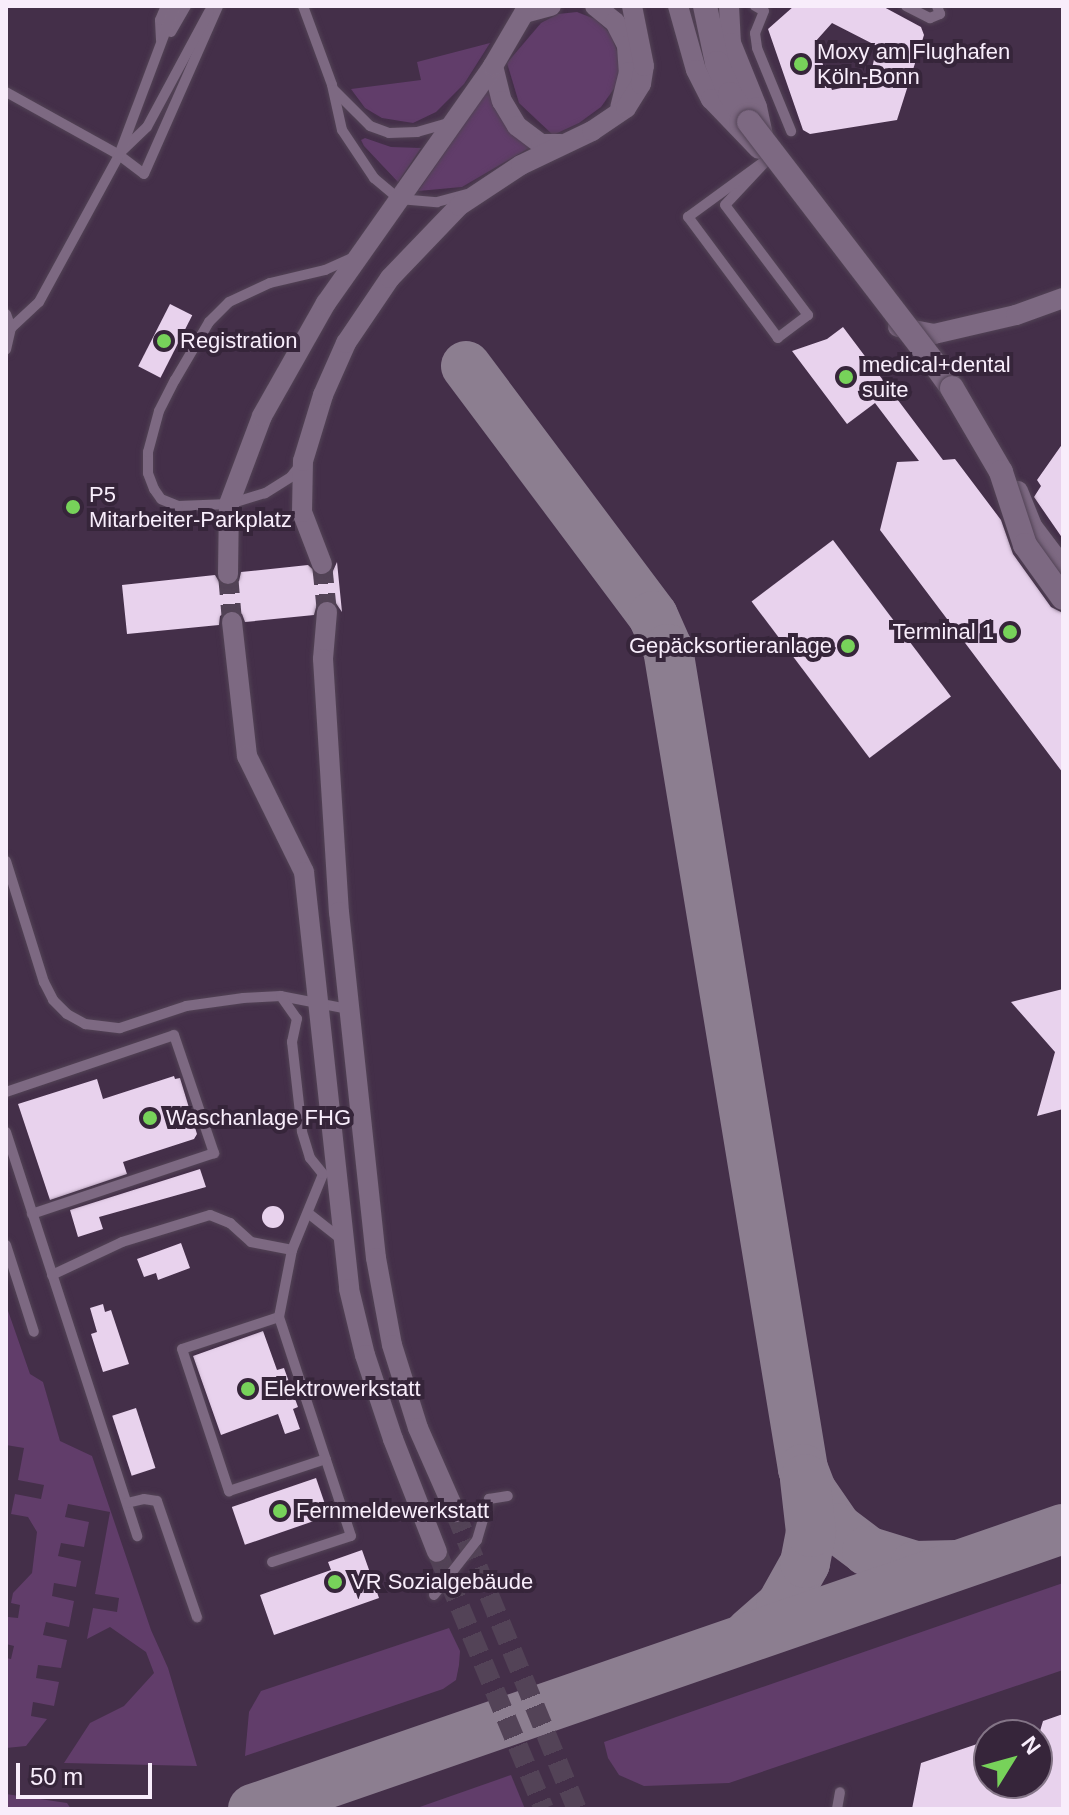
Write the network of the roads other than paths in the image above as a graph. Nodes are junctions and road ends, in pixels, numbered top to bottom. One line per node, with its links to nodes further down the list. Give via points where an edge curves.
1 (166, 6): 17 (lane, via 160,20)
2 (175, 6): 17 (lane)
3 (186, 6): 17 (lane)
4 (212, 6): 25 (lane, via 147,127)
5 (218, 6): 25 (lane, via 144,174)
6 (303, 6): 19 (lane)
7 (551, 6): 16 (street)
8 (595, 6): 21 (street, via 615,22 627,46 629,72)
9 (632, 6): 21 (street, via 644,66 637,94)
10 (678, 6): 26 (street, via 696,70 711,99)
11 (705, 6): 40 (street, bridge, via 717,63 739,109 952,388 1001,472 1025,545)
12 (729, 6): 26 (street, via 731,43 757,107)
13 (755, 6): 23 (lane, via 764,11 755,33 757,48)
14 (906, 6): 15 (lane, via 930,18 940,14)
15 (937, 6)
16 (526, 10): 18 (street)
17 (161, 50): 25 (lane)
18 (493, 66): 22 (street); 24 (street, via 502,101 517,126 541,144)
19 (334, 90): 22 (lane, via 370,126 389,133 417,132); 28 (lane, via 342,130 374,178)
20 (6, 92): 25 (lane)
21 (618, 115): 24 (street)
22 (453, 121): 28 (street)
23 (791, 131)
24 (564, 144): 27 (street)
25 (119, 155): 33 (lane, via 44,293)
26 (769, 158): 26 (lane, via 688,217 778,338 808,315 725,205); 32 (street)
27 (479, 190): 28 (lane, via 437,202); 35 (street, via 431,232 373,300 323,395)
28 (399, 199): 29 (street)
29 (364, 250): 36 (street, via 326,303 262,416); 36 (lane, via 344,263 270,283 229,302 209,322 175,380 159,411 148,452 154,489 161,499 178,506)
30 (1063, 298): 32 (street, via 934,334)
31 (6, 314): 33 (lane)
32 (894, 326): 38 (street, via 1003,452 1032,526)
33 (11, 328): 34 (lane)
34 (6, 349)
35 (303, 461): 36 (lane, via 291,477 265,493); 37 (street, via 302,512)
36 (229, 504): 39 (street)
37 (322, 564)
38 (1063, 567)
39 (228, 574)
40 (1063, 598)
41 (327, 612): 46 (street, via 327,751)
42 (232, 622): 45 (street, via 247,756 304,872)
43 (6, 861): 44 (lane, via 44,982 53,1000 85,1024 120,1028 186,1006)
44 (281, 996): 45 (lane); 49 (lane, via 297,1019 292,1042 302,1131 310,1158 323,1174)
45 (317, 1005): 46 (lane); 51 (street)
46 (348, 1009): 60 (street, via 376,1258 392,1345 418,1428)
47 (6, 1092): 50 (lane, via 174,1035 214,1153)
48 (6, 1132): 50 (lane)
49 (308, 1213): 51 (lane); 53 (lane)
50 (32, 1214): 54 (lane)
51 (342, 1241): 62 (street, via 365,1355)
52 (6, 1245): 56 (lane)
53 (292, 1250): 54 (lane, via 251,1242 230,1223 210,1215 122,1242); 55 (lane)
54 (52, 1275): 59 (lane)
55 (279, 1317): 57 (lane); 57 (lane, via 182,1349 229,1491)
56 (34, 1332)
57 (326, 1459): 63 (lane, via 351,1536)
58 (508, 1496): 64 (lane, via 489,1499 477,1540)
59 (127, 1503): 61 (lane); 65 (lane, via 157,1501)
60 (455, 1512)
61 (137, 1536)
62 (437, 1552)
63 (272, 1562)
64 (434, 1595)
65 (197, 1617)
66 (840, 1792): 67 (lane)
67 (837, 1809)

